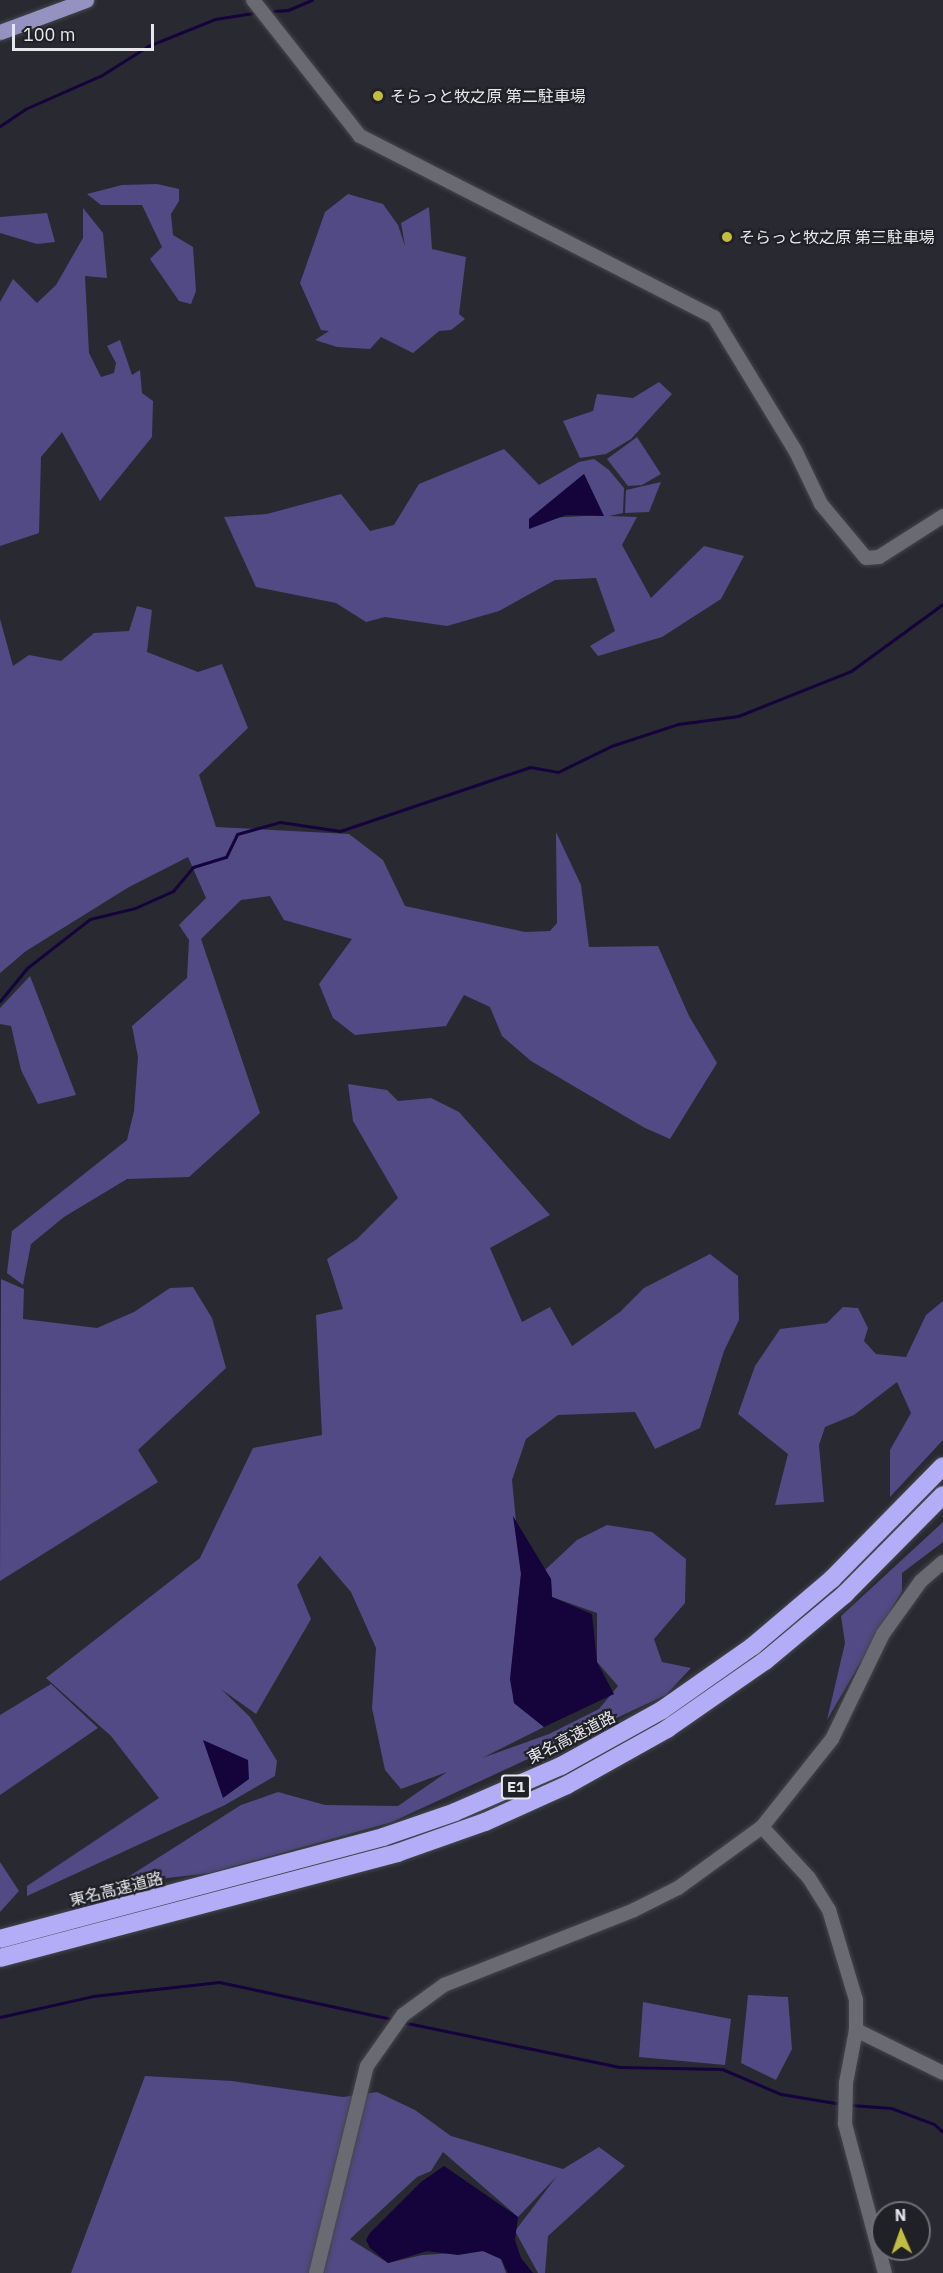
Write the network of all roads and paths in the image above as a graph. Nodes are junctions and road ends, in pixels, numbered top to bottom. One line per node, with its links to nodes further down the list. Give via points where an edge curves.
1 (86, 0): 3 (main road)
2 (253, 0): 4 (street, via 360,136 714,316 796,453 821,504 866,558 879,557)
3 (0, 32)
4 (943, 516)
5 (943, 1466): 9 (highway, 東名高速道路 / E1, via 832,1579 753,1646 662,1710 580,1756 487,1799 383,1837)
6 (943, 1495): 10 (highway, E1, via 845,1594 765,1661 657,1736 567,1785 457,1833 359,1864)
7 (943, 1562): 8 (street, via 921,1581 883,1634 832,1740)
8 (762, 1827): 11 (street, via 809,1878 829,1910 856,2000); 13 (street, via 678,1888 634,1910 444,1985 398,2020 362,2078)
9 (0, 1939)
10 (0, 1958)
11 (856, 2030): 12 (street); 14 (street, via 845,2102 849,2147)
12 (943, 2073)
13 (316, 2273)
14 (885, 2273)

